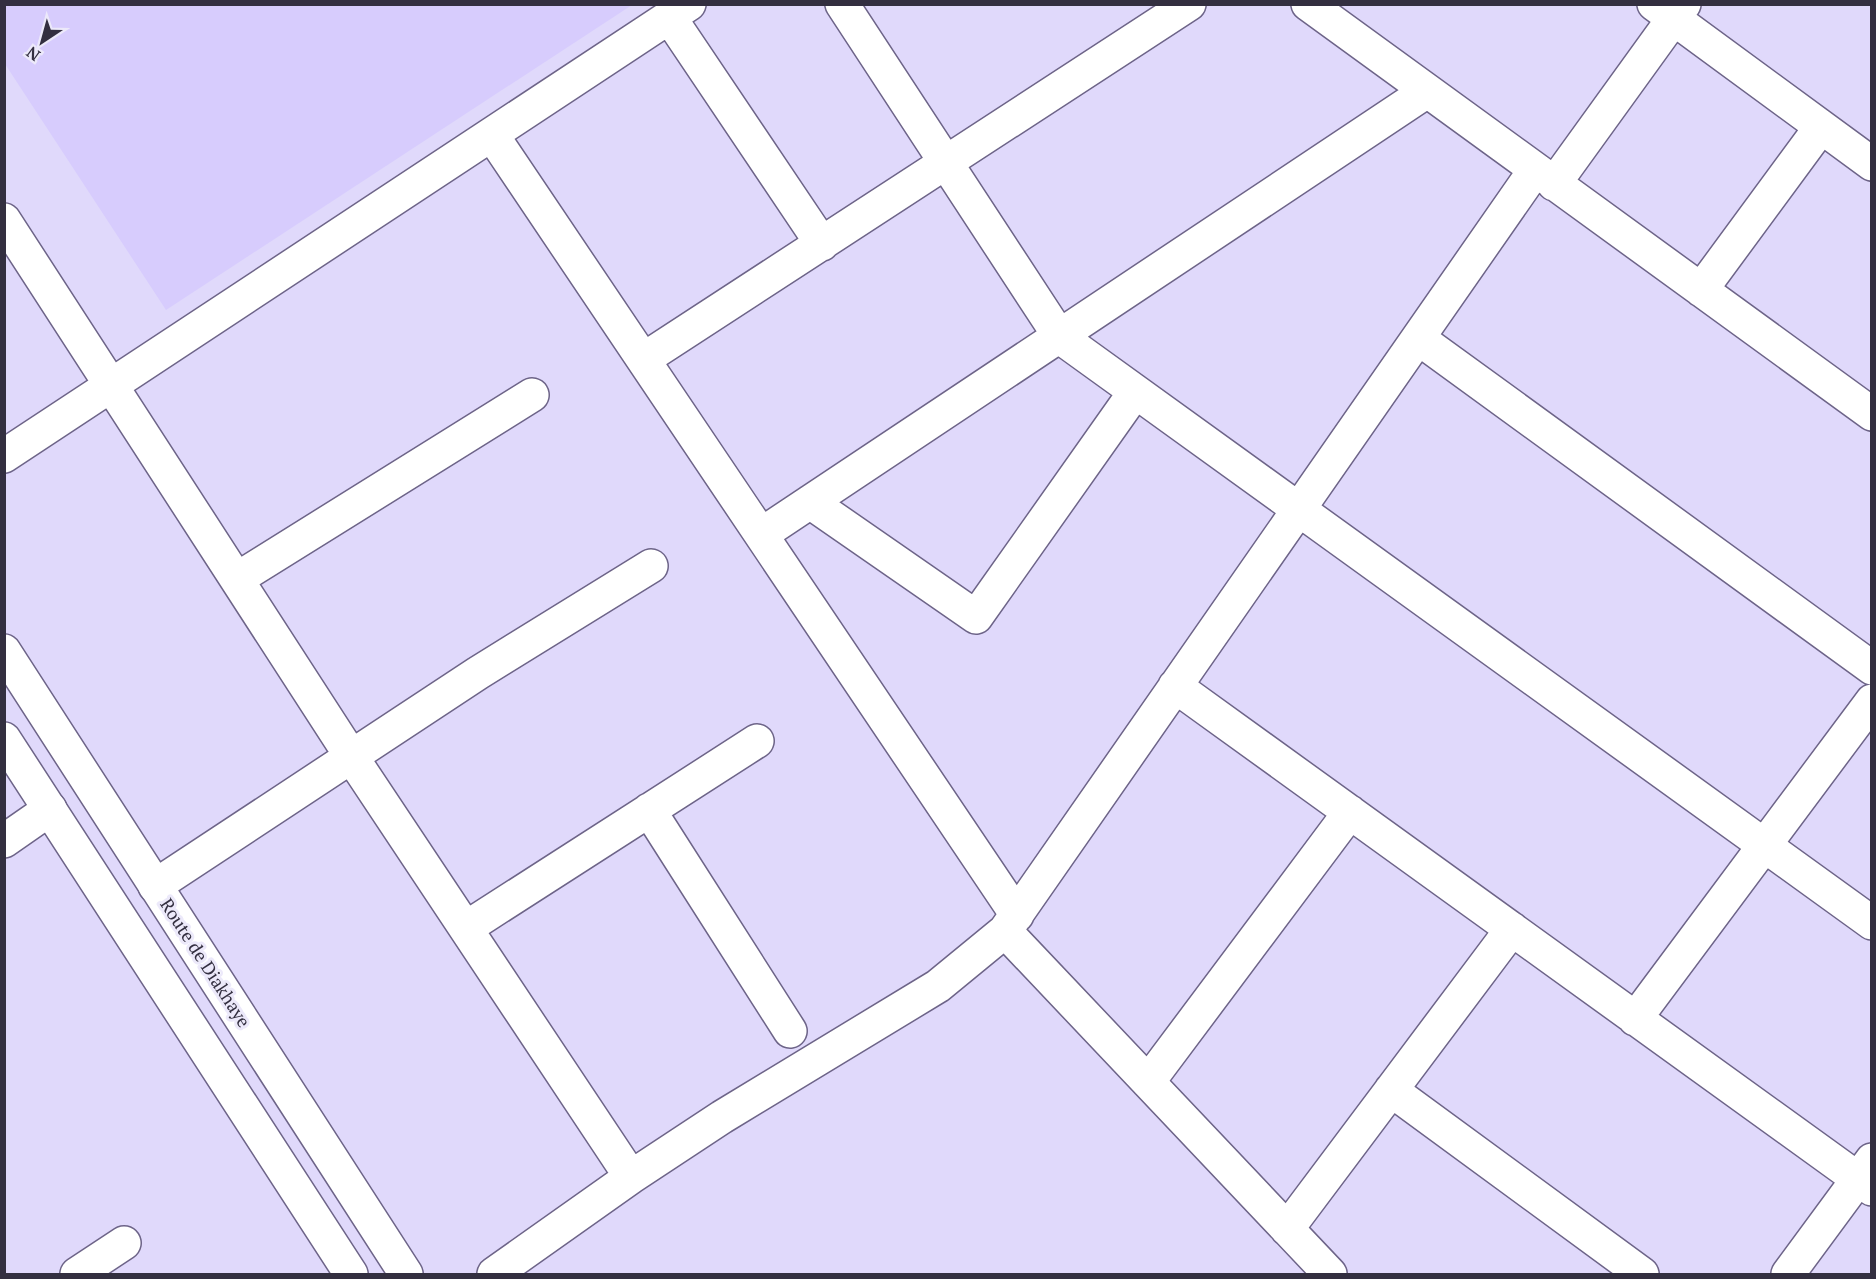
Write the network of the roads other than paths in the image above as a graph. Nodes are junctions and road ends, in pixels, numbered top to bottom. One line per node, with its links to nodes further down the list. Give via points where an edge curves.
1 (842, 4): 9 (street)
2 (1189, 4): 9 (street)
3 (1308, 4): 6 (street)
4 (1670, 9): 7 (street); 11 (street)
5 (679, 11): 8 (street); 13 (street)
6 (1427, 91): 11 (street); 15 (street)
7 (1821, 128): 10 (street); 14 (street)
8 (492, 135): 17 (street); 18 (street)
9 (944, 164): 13 (street); 15 (street)
10 (1872, 164)
11 (1545, 177): 14 (street); 16 (street)
12 (4, 220): 18 (street)
13 (822, 244): 17 (street)
14 (1701, 290): 21 (street)
15 (1060, 337): 19 (street); 23 (street)
16 (1418, 338): 24 (street); 29 (street)
17 (644, 359): 25 (street)
18 (112, 386): 22 (street); 27 (street)
19 (1135, 392): 23 (street, via 976,617); 24 (street)
20 (532, 395): 27 (street)
21 (1872, 414)
22 (4, 456)
23 (810, 502): 25 (street)
24 (1299, 510): 30 (street); 39 (street)
25 (762, 534): 41 (street)
26 (651, 566): 34 (street)
27 (237, 579): 34 (street)
28 (4, 651): 40 (street, Route de Diakhaye)
29 (1872, 668)
30 (1175, 686): 37 (street); 41 (street)
31 (1872, 701): 39 (street)
32 (4, 739): 35 (street)
33 (757, 741): 36 (street)
34 (351, 756): 40 (street); 43 (street)
35 (50, 808): 38 (street); 54 (street)
36 (649, 810): 43 (street); 46 (street)
37 (1350, 812): 44 (street); 47 (street)
38 (4, 841)
39 (1764, 846): 42 (street); 45 (street)
40 (155, 886): 55 (street, Route de Diakhaye)
41 (1011, 923): 47 (street); 50 (street, via 938,987)
42 (1872, 923)
43 (466, 927): 50 (street)
44 (1512, 929): 45 (street); 48 (street)
45 (1635, 1019): 49 (street)
46 (790, 1031)
47 (1148, 1082): 51 (street)
48 (1391, 1090): 51 (street); 58 (street)
49 (1867, 1176): 59 (street)
50 (631, 1177): 56 (street)
51 (1287, 1229): 57 (street)
52 (124, 1243): 53 (street)
53 (77, 1275)
54 (351, 1275)
55 (406, 1275)
56 (494, 1275)
57 (1330, 1275)
58 (1642, 1275)
59 (1788, 1275)

